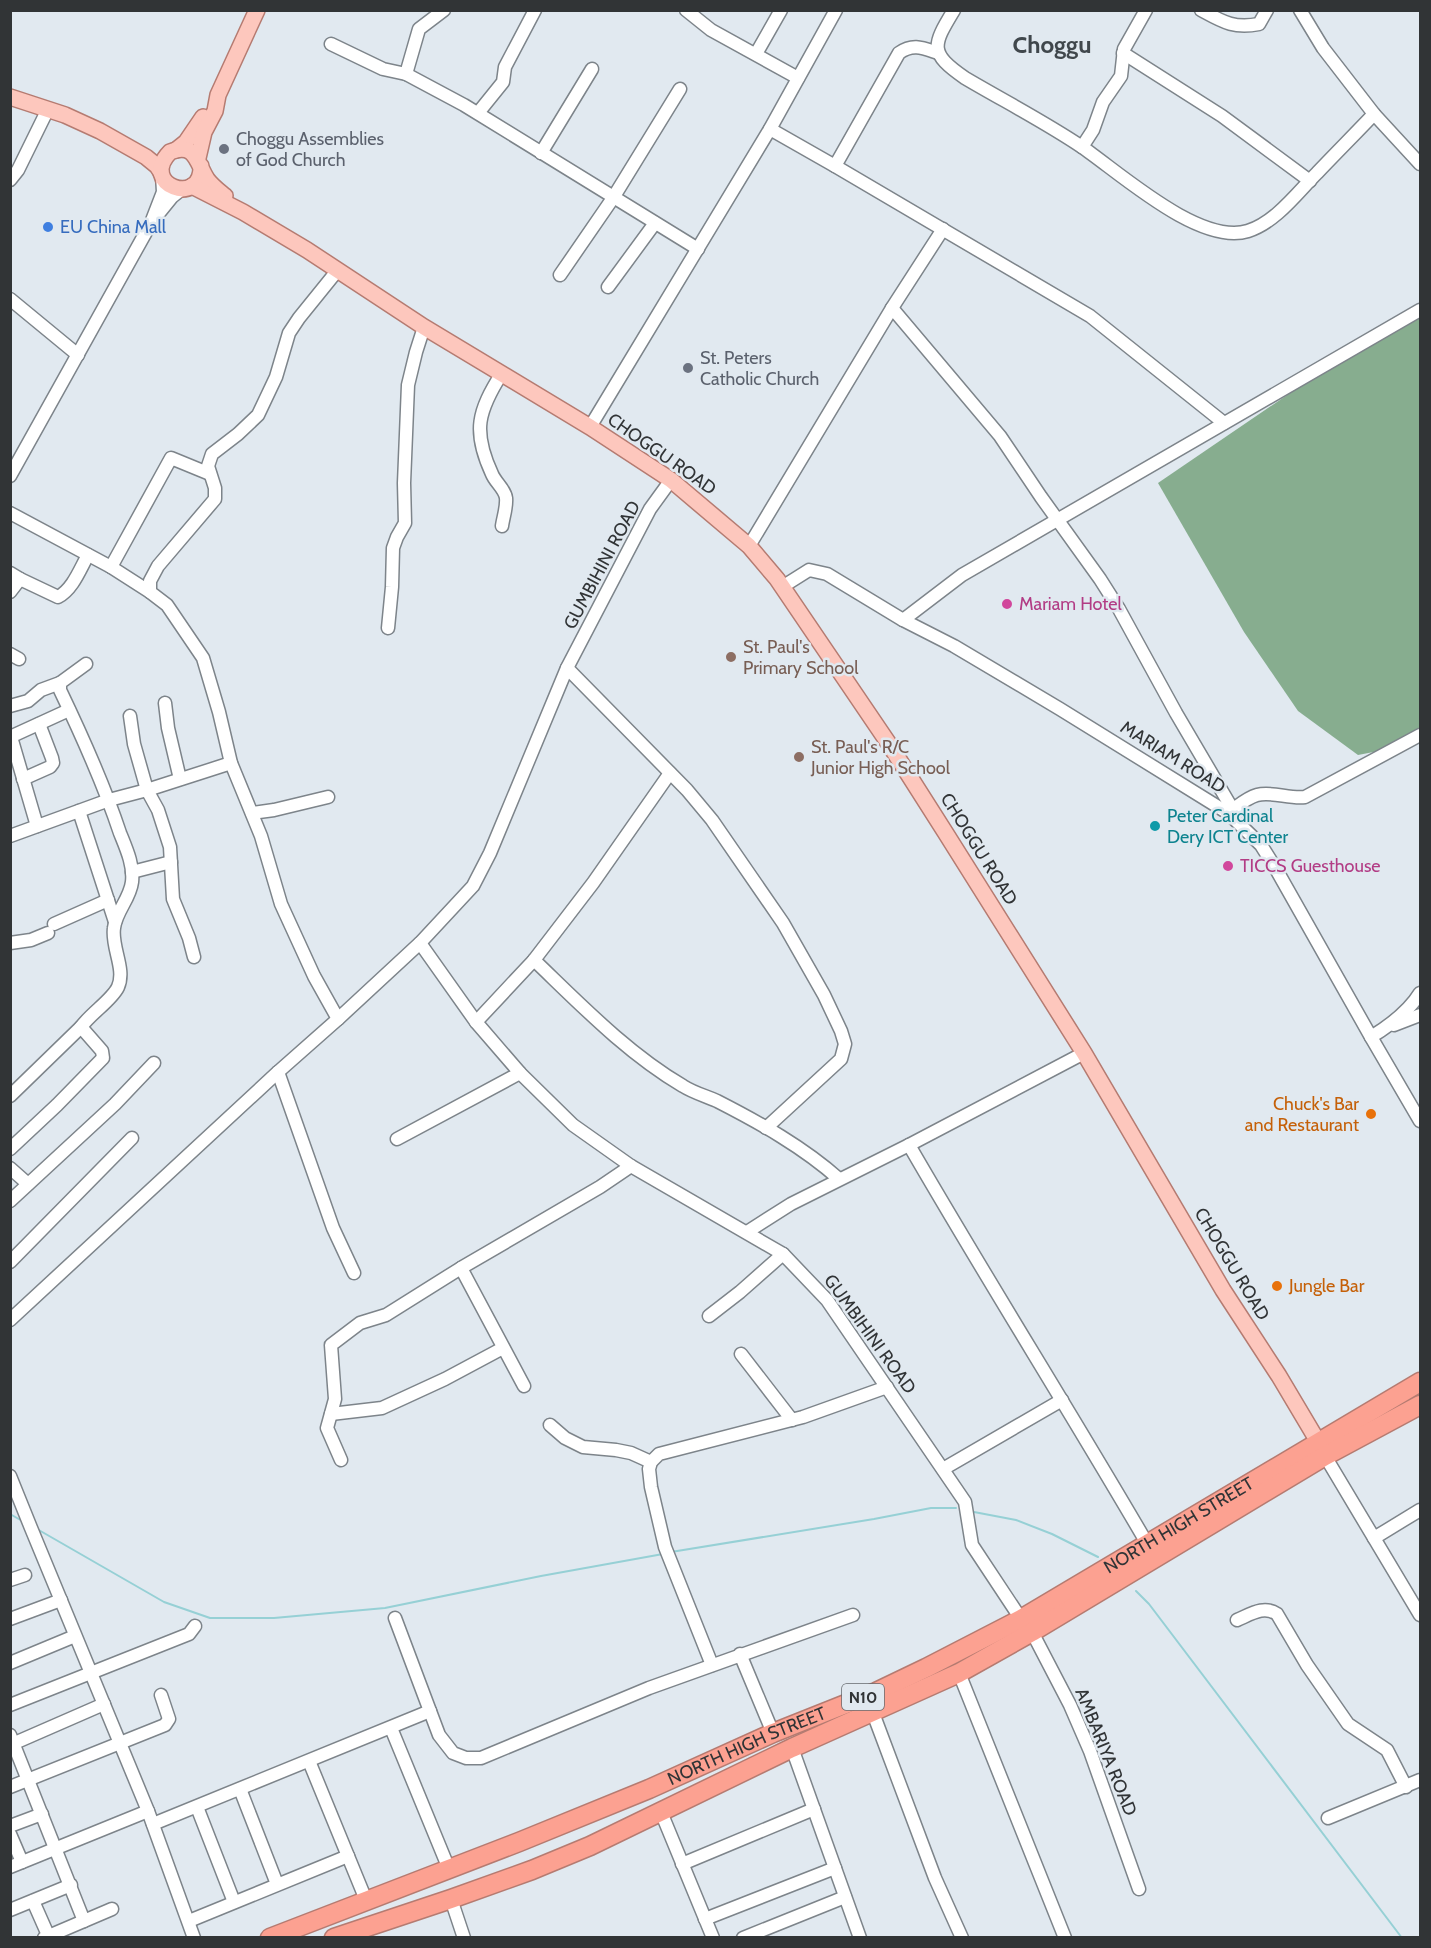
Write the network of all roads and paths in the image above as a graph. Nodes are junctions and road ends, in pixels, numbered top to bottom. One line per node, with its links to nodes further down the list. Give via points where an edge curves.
1 (257, 10): 20 (main road)
2 (444, 10): 17 (street, via 419,29)
3 (535, 10): 23 (street, via 505,67 503,82)
4 (686, 10): 14 (street, via 711,30)
5 (781, 10): 14 (street)
6 (836, 10): 18 (street)
7 (954, 10): 13 (street, via 937,40)
8 (1146, 10): 15 (street)
9 (1201, 10): 10 (street, via 1234,26 1246,27 1259,24)
10 (1267, 10)
11 (1300, 10): 24 (street, via 1323,48)
12 (331, 44): 17 (street, via 383,69)
13 (938, 53): 27 (street, via 965,78); 32 (street, via 915,46 899,53)
14 (756, 54): 18 (street)
15 (1124, 54): 27 (street, via 1121,76 1103,102); 35 (street, via 1222,116)
16 (592, 69): 29 (street)
17 (406, 74): 23 (street)
18 (798, 78): 25 (street)
19 (680, 88): 37 (street)
20 (218, 95): 28 (main road, via 192,134); 30 (main road, via 204,132)
21 (10, 97): 22 (main road)
22 (48, 109): 26 (main road); 34 (street)
23 (478, 113): 29 (street)
24 (1374, 114): 31 (street); 35 (street)
25 (770, 129): 32 (street); 42 (street)
26 (100, 131): 28 (main road); 33 (main road, via 146,157)
27 (1082, 147): 35 (street, via 1126,181 1187,219 1231,234 1267,221)
28 (173, 151): 30 (main road, via 192,152); 33 (main road, via 161,165)
29 (541, 153): 37 (street)
30 (199, 162): 36 (main road, via 200,178); 38 (main road, CHOGGU ROAD, via 208,180)
31 (1420, 164)
32 (835, 166): 41 (street)
33 (162, 174): 36 (main road, via 170,186); 39 (street, via 163,192)
34 (10, 180)
35 (1310, 181)
36 (187, 188): 38 (main road, CHOGGU ROAD); 39 (street, via 168,201)
37 (613, 198): 40 (street); 44 (street)
38 (243, 212): 43 (main road, CHOGGU ROAD)
39 (151, 223): 50 (street)
40 (655, 223): 42 (street); 45 (street)
41 (943, 229): 47 (street); 52 (street, via 1090,316)
42 (698, 249): 53 (street)
43 (337, 271): 49 (main road, CHOGGU ROAD); 54 (street, via 290,333 258,415 212,454)
44 (560, 275)
45 (608, 287)
46 (10, 299): 50 (street)
47 (892, 308): 58 (street, via 1000,436); 60 (street)
48 (1420, 309): 52 (street)
49 (424, 327): 51 (main road, CHOGGU ROAD); 68 (street, via 408,385 405,524 393,548)
50 (78, 354): 55 (street)
51 (502, 373): 53 (main road, CHOGGU ROAD); 59 (street, via 488,396 481,421 484,457 506,500)
52 (1224, 423): 58 (street)
53 (590, 427): 56 (main road, CHOGGU ROAD)
54 (210, 474): 62 (street, via 171,458); 66 (street, via 215,499 158,566 150,581)
55 (10, 476)
56 (671, 480): 60 (main road, CHOGGU ROAD); 70 (street, GUMBIHINI ROAD, via 651,509)
57 (10, 513): 61 (street)
58 (1058, 521): 67 (street, via 962,575); 87 (street, via 1119,609)
59 (501, 526)
60 (750, 546): 64 (main road, CHOGGU ROAD)
61 (88, 555): 62 (street); 63 (street, via 71,586 58,597)
62 (111, 567): 66 (street)
63 (15, 576): 65 (street)
64 (782, 587): 67 (street, MARIAM ROAD, via 809,570 827,574); 106 (main road, CHOGGU ROAD, via 889,744)
65 (10, 592)
66 (150, 592): 79 (street, via 167,605 202,658)
67 (903, 620): 87 (street, MARIAM ROAD, via 954,646)
68 (388, 628)
69 (86, 664): 71 (street)
70 (567, 668): 80 (street); 96 (street, GUMBIHINI ROAD, via 473,886)
71 (60, 683): 73 (street); 74 (street)
72 (165, 703): 82 (street)
73 (10, 706)
74 (69, 710): 76 (street); 85 (street)
75 (130, 716): 83 (street)
76 (39, 724): 77 (street); 81 (street, via 53,764)
77 (11, 737): 81 (street)
78 (1419, 740): 87 (street, via 1305,797 1260,794)
79 (231, 763): 82 (street); 88 (street)
80 (670, 773): 98 (street); 112 (street, via 712,820 783,923 824,995 845,1044 841,1059)
81 (18, 776): 89 (street)
82 (180, 779): 83 (street)
83 (147, 790): 85 (street); 91 (street, via 158,810)
84 (328, 797): 88 (street)
85 (109, 800): 86 (street); 92 (street)
86 (79, 811): 89 (street); 93 (street)
87 (1231, 811): 105 (street, MARIAM ROAD, via 1276,868)
88 (252, 813): 101 (street, via 281,904)
89 (37, 826): 90 (street)
90 (10, 836)
91 (171, 862): 92 (street); 97 (street, via 173,899)
92 (132, 872): 94 (street, via 131,890)
93 (108, 900): 94 (street); 95 (street, via 31,940)
94 (115, 922): 103 (street, via 119,984)
95 (10, 943)
96 (420, 943): 101 (street, GUMBIHINI ROAD); 102 (street, GUMBIHINI ROAD)
97 (194, 957)
98 (534, 960): 102 (street); 112 (street, via 654,1068)
99 (1420, 993): 104 (street)
100 (1420, 1015): 104 (street)
101 (338, 1019): 108 (street, GUMBIHINI ROAD)
102 (476, 1022): 109 (street, GUMBIHINI ROAD)
103 (81, 1027): 110 (street); 116 (street, via 102,1051 103,1058)
104 (1387, 1027): 105 (street)
105 (1371, 1037): 111 (street, MARIAM ROAD)
106 (1084, 1053): 115 (street); 139 (main road, CHOGGU ROAD)
107 (154, 1063): 120 (street)
108 (278, 1072): 126 (street, via 333,1228); 128 (street, GUMBIHINI ROAD)
109 (520, 1073): 114 (street); 117 (street, GUMBIHINI ROAD, via 573,1125)
110 (10, 1096)
111 (1420, 1121)
112 (766, 1128): 119 (street, via 790,1141)
113 (132, 1138): 124 (street)
114 (397, 1138)
115 (909, 1146): 119 (street); 134 (street)
116 (10, 1149)
117 (630, 1166): 122 (street, GUMBIHINI ROAD); 125 (street)
118 (10, 1168): 120 (street)
119 (839, 1179): 122 (street)
120 (28, 1184): 121 (street)
121 (10, 1201)
122 (747, 1232): 123 (street, GUMBIHINI ROAD)
123 (783, 1254): 127 (street); 133 (street, GUMBIHINI ROAD, via 827,1299)
124 (10, 1262)
125 (461, 1269): 129 (street); 136 (street, via 386,1315 360,1323 331,1345 335,1399)
126 (354, 1273)
127 (709, 1316)
128 (10, 1320)
129 (503, 1348): 132 (street); 136 (street, via 382,1408)
130 (741, 1354): 137 (street)
131 (1420, 1382): 139 (highway, NORTH HIGH STREET / N10)
132 (524, 1386)
133 (887, 1387): 137 (street); 142 (street, GUMBIHINI ROAD)
134 (1062, 1400): 142 (street); 146 (street)
135 (1420, 1405): 139 (highway, NORTH HIGH STREET / N10)
136 (331, 1414): 140 (street, via 327,1428)
137 (792, 1420): 141 (street, via 659,1454)
138 (550, 1425): 141 (street, via 583,1448 631,1453)
139 (1322, 1449): 145 (street); 146 (highway, NORTH HIGH STREET / N10); 155 (highway, NORTH HIGH STREET / N10)
140 (341, 1460)
141 (651, 1462): 160 (street, via 651,1487 665,1547)
142 (943, 1469): 155 (street, GUMBIHINI ROAD, via 964,1502 972,1545)
143 (10, 1476): 149 (street)
144 (1420, 1510): 145 (street)
145 (1374, 1538): 151 (street)
146 (1148, 1545): 155 (highway, NORTH HIGH STREET / N10)
147 (25, 1575): 148 (street)
148 (10, 1580)
149 (61, 1600): 153 (street); 157 (street)
150 (853, 1615): 158 (street)
151 (1420, 1615)
152 (395, 1618): 166 (street)
153 (10, 1619)
154 (1237, 1620): 177 (street, via 1262,1609 1277,1614 1348,1724 1388,1750)
155 (1027, 1625): 162 (highway, NORTH HIGH STREET / N10); 169 (highway, NORTH HIGH STREET / N10); 200 (street, AMBARIYA ROAD, via 1090,1751)
156 (195, 1626): 161 (street, via 189,1634)
157 (75, 1636): 159 (street); 161 (street)
158 (740, 1654): 160 (street); 169 (street)
159 (10, 1663)
160 (712, 1665): 166 (street, via 481,1758 453,1753 439,1735)
161 (90, 1672): 164 (street); 165 (street)
162 (959, 1673): 167 (highway, NORTH HIGH STREET / N10); 221 (street)
163 (161, 1695): 171 (street, via 168,1722)
164 (104, 1704): 170 (street); 171 (street)
165 (10, 1705)
166 (430, 1711): 168 (street)
167 (873, 1713): 172 (highway, NORTH HIGH STREET / N10); 220 (street, via 935,1878)
168 (391, 1728): 173 (street); 196 (street)
169 (773, 1733): 184 (highway, NORTH HIGH STREET / N10)
170 (12, 1741): 174 (street)
171 (121, 1743): 174 (street); 181 (street)
172 (792, 1748): 180 (street); 182 (highway, NORTH HIGH STREET / N10)
173 (309, 1761): 178 (street); 192 (street)
174 (28, 1780): 176 (street); 183 (street)
175 (1420, 1780): 177 (street)
176 (10, 1787)
177 (1406, 1787): 185 (street)
178 (240, 1788): 179 (street); 198 (street)
179 (197, 1807): 186 (street); 205 (street)
180 (814, 1809): 193 (street); 195 (street)
181 (148, 1811): 186 (street); 191 (street)
182 (661, 1812): 190 (highway, NORTH HIGH STREET / N10); 193 (street)
183 (42, 1814): 187 (street); 191 (street)
184 (577, 1818): 189 (highway, NORTH HIGH STREET / N10); 190 (highway, via 580,1835)
185 (1328, 1818)
186 (153, 1824): 209 (street)
187 (10, 1826)
188 (10, 1834): 194 (street)
189 (519, 1842): 196 (highway, NORTH HIGH STREET / N10); 197 (highway, via 530,1853)
190 (590, 1846): 197 (highway, NORTH HIGH STREET / N10)
191 (56, 1848): 194 (street); 199 (street)
192 (348, 1856): 198 (street); 203 (street)
193 (682, 1864): 208 (street)
194 (16, 1865)
195 (835, 1868): 201 (street); 208 (street)
196 (449, 1869): 203 (highway, NORTH HIGH STREET / N10)
197 (532, 1870): 202 (highway, NORTH HIGH STREET / N10)
198 (277, 1884): 205 (street)
199 (70, 1885): 204 (street); 210 (street)
200 (1139, 1889)
201 (845, 1897): 211 (street); 219 (street)
202 (451, 1899): 215 (highway, NORTH HIGH STREET / N10); 216 (street)
203 (366, 1900): 214 (highway, NORTH HIGH STREET / N10)
204 (33, 1901): 207 (street); 212 (street)
205 (234, 1902): 209 (street)
206 (112, 1909): 210 (street)
207 (10, 1910)
208 (705, 1919): 217 (street)
209 (189, 1921): 213 (street)
210 (84, 1922): 212 (street)
211 (759, 1934): 218 (street)
212 (46, 1936)
213 (194, 1938)
214 (270, 1938)
215 (334, 1938)
216 (464, 1938)
217 (713, 1938)
218 (742, 1938)
219 (860, 1938)
220 (962, 1938)
221 (1065, 1938)

